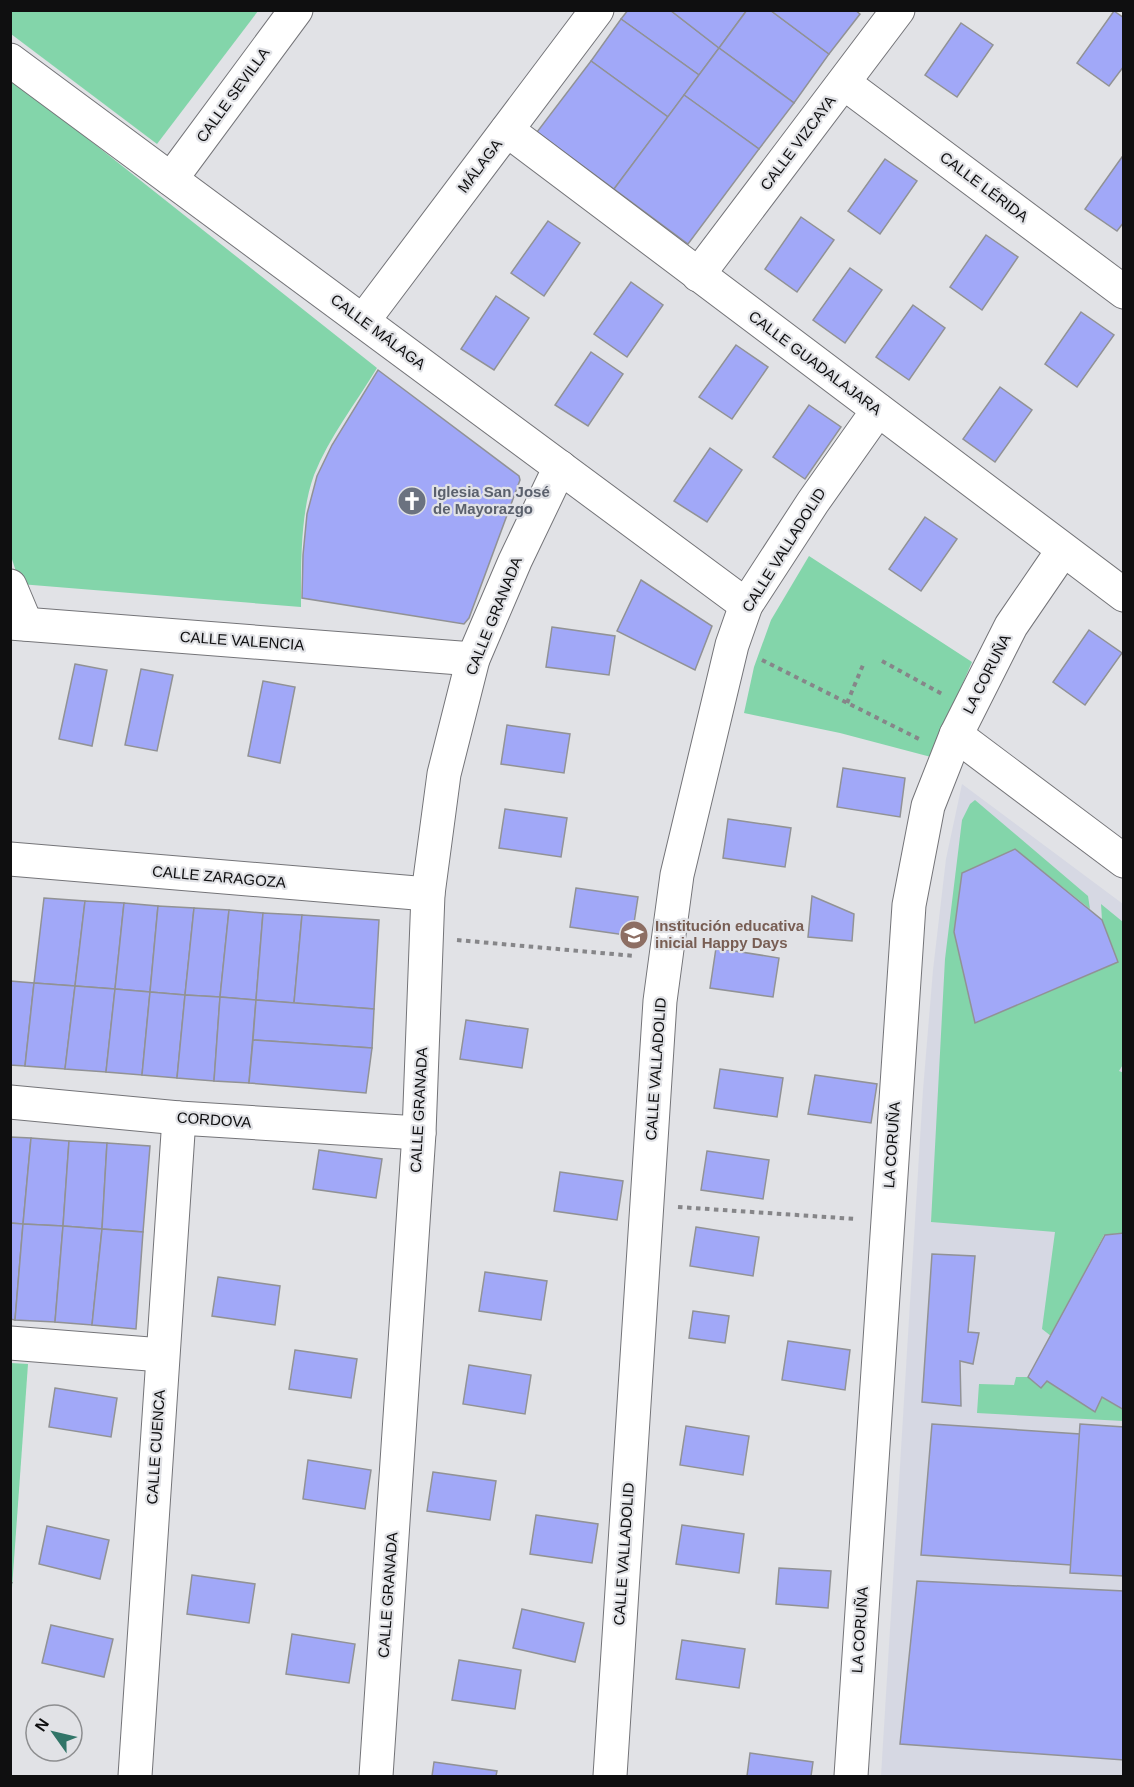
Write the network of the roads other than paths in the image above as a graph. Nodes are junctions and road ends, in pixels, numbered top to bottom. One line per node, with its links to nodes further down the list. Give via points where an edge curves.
1 (296, 10): 7 (street, CALLE SEVILLA)
2 (597, 10): 6 (street, MÁLAGA)
3 (898, 10): 5 (street, CALLE VIZCAYA)
4 (10, 60): 7 (street, CALLE MÁLAGA)
5 (844, 83): 8 (street, CALLE VIZCAYA); 9 (street, CALLE LÉRIDA)
6 (507, 130): 8 (street, CALLE GUADALAJARA); 10 (street, MÁLAGA)
7 (171, 179): 10 (street, CALLE MÁLAGA)
8 (698, 275): 11 (street, CALLE GUADALAJARA)
9 (1124, 292)
10 (363, 321): 12 (street, CALLE MÁLAGA)
11 (878, 410): 13 (street, CALLE GUADALAJARA); 16 (street, CALLE VALLADOLID)
12 (560, 467): 16 (street, CALLE MÁLAGA); 18 (street, CALLE GRANADA)
13 (1063, 550): 15 (street, CALLE GUADALAJARA); 19 (street, LA CORUÑA, via 1011,626)
14 (10, 586): 17 (street)
15 (1124, 595)
16 (746, 605): 30 (street, CALLE VALLADOLID, via 732,645 677,875 660,1001)
17 (18, 623): 18 (street, CALLE VALENCIA)
18 (474, 659): 22 (street, CALLE GRANADA, via 444,774)
19 (952, 744): 21 (street); 31 (street, LA CORUÑA, via 928,806 909,905)
20 (10, 859): 22 (street, CALLE ZARAGOZA)
21 (1124, 861)
22 (428, 894): 25 (street, CALLE GRANADA)
23 (10, 1102): 24 (street, CORDOVA)
24 (179, 1118): 25 (street, CORDOVA); 27 (street, CALLE CUENCA)
25 (419, 1133): 29 (street, CALLE GRANADA)
26 (10, 1343): 27 (street)
27 (162, 1355): 28 (street, CALLE CUENCA)
28 (135, 1776)
29 (376, 1776)
30 (610, 1776)
31 (851, 1776)

